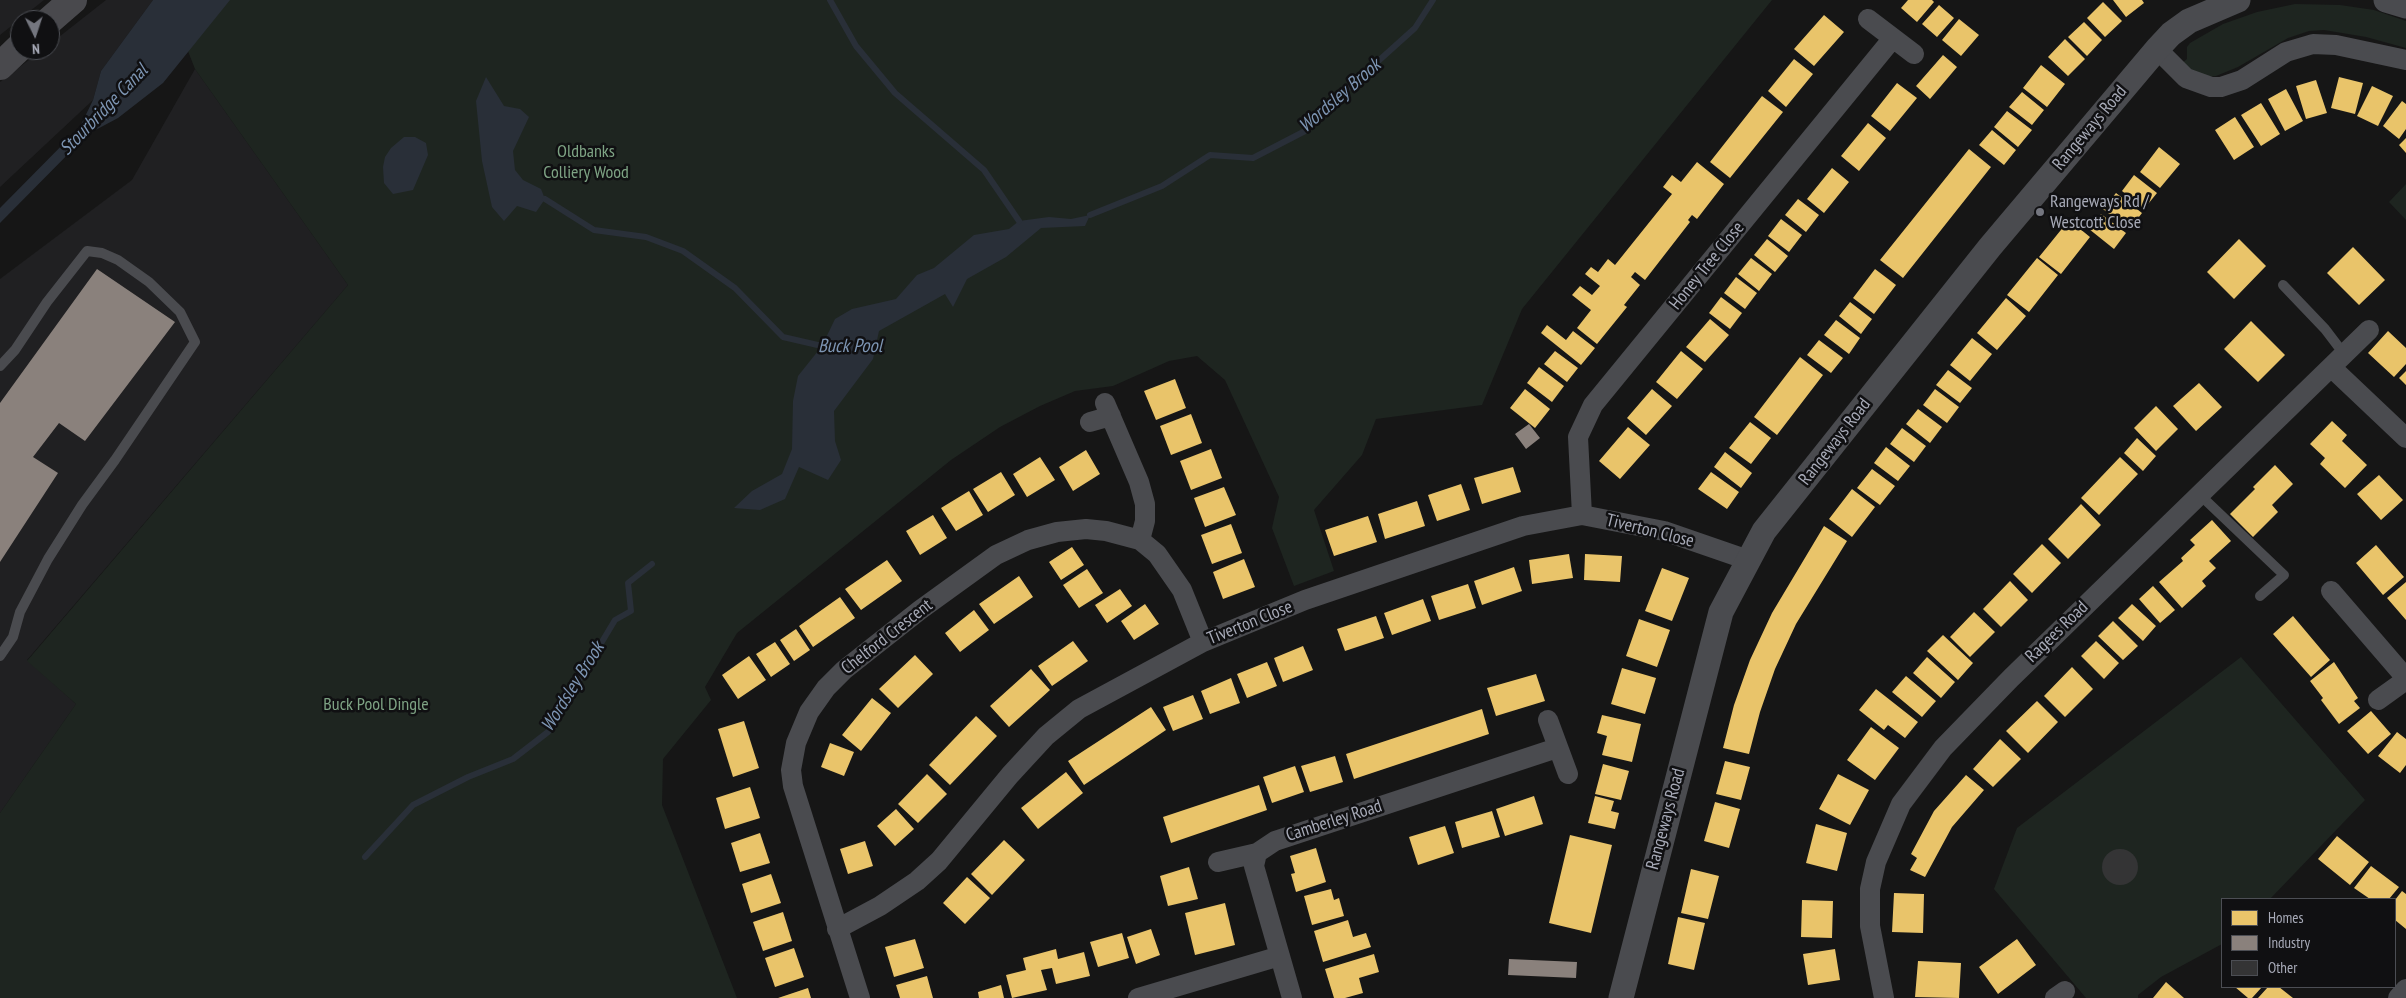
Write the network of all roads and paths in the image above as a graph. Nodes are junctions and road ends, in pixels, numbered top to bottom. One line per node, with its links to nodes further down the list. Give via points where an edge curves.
1 (73, 0): 5 (main road)
2 (2238, 0): 8 (street, Rangeways Road, via 2189,22)
3 (2386, 0): 4 (street)
4 (2406, 6)
5 (60, 11)
6 (1868, 19): 7 (street)
7 (1893, 38): 9 (street); 20 (street, Honey Tree Close, via 1593,405 1578,437)
8 (2157, 48): 11 (street, via 2186,78 2211,87 2242,80 2286,52 2313,44 2336,45); 22 (street, Rangeways Road, via 1990,247 1764,531)
9 (1914, 54)
10 (10, 56): 12 (main road)
11 (2406, 60)
12 (0, 66)
13 (2283, 285): 15 (lane, via 2325,329)
14 (2369, 330): 15 (street, Ragees Road)
15 (2338, 360): 18 (street); 19 (street, Ragees Road)
16 (0, 366): 26 (lane, via 87,251 118,260 148,282 180,312 194,342 48,559 20,612 13,637)
17 (1090, 422): 21 (street, via 1108,409 1145,504)
18 (2406, 438)
19 (2199, 494): 24 (lane, via 2284,575); 40 (street, Ragees Road, via 1943,748 1901,804 1876,862 1870,889 1870,926)
20 (1582, 515): 22 (street, Tiverton Close, via 1664,531); 25 (street, Tiverton Close, via 1523,526 1376,575)
21 (1140, 540): 25 (street, Chelford Crescent, via 1157,554 1182,590); 34 (street, Chelford Crescent, via 1086,529 1057,532 1028,540 996,555 920,610 826,688 809,712 796,743 791,770 793,786)
22 (1748, 560): 39 (street, Rangeways Road, via 1721,612)
23 (2331, 591): 27 (street)
24 (2260, 596)
25 (1203, 642): 34 (street, Tiverton Close, via 1080,709 1046,736 1010,775 940,861 880,906)
26 (0, 656)
27 (2406, 679): 28 (street)
28 (2378, 700)
29 (1548, 720): 30 (street)
30 (1557, 748): 31 (street); 32 (street, Camberley Road, via 1275,841)
31 (1568, 774)
32 (1257, 853): 33 (street, Camberley Road); 35 (street, via 1254,866)
33 (1218, 862)
34 (837, 929): 36 (street, Chelford Crescent)
35 (1280, 956): 37 (street); 38 (street)
36 (860, 998)
37 (1138, 998)
38 (1292, 998)
39 (1621, 998)
40 (1884, 998)

